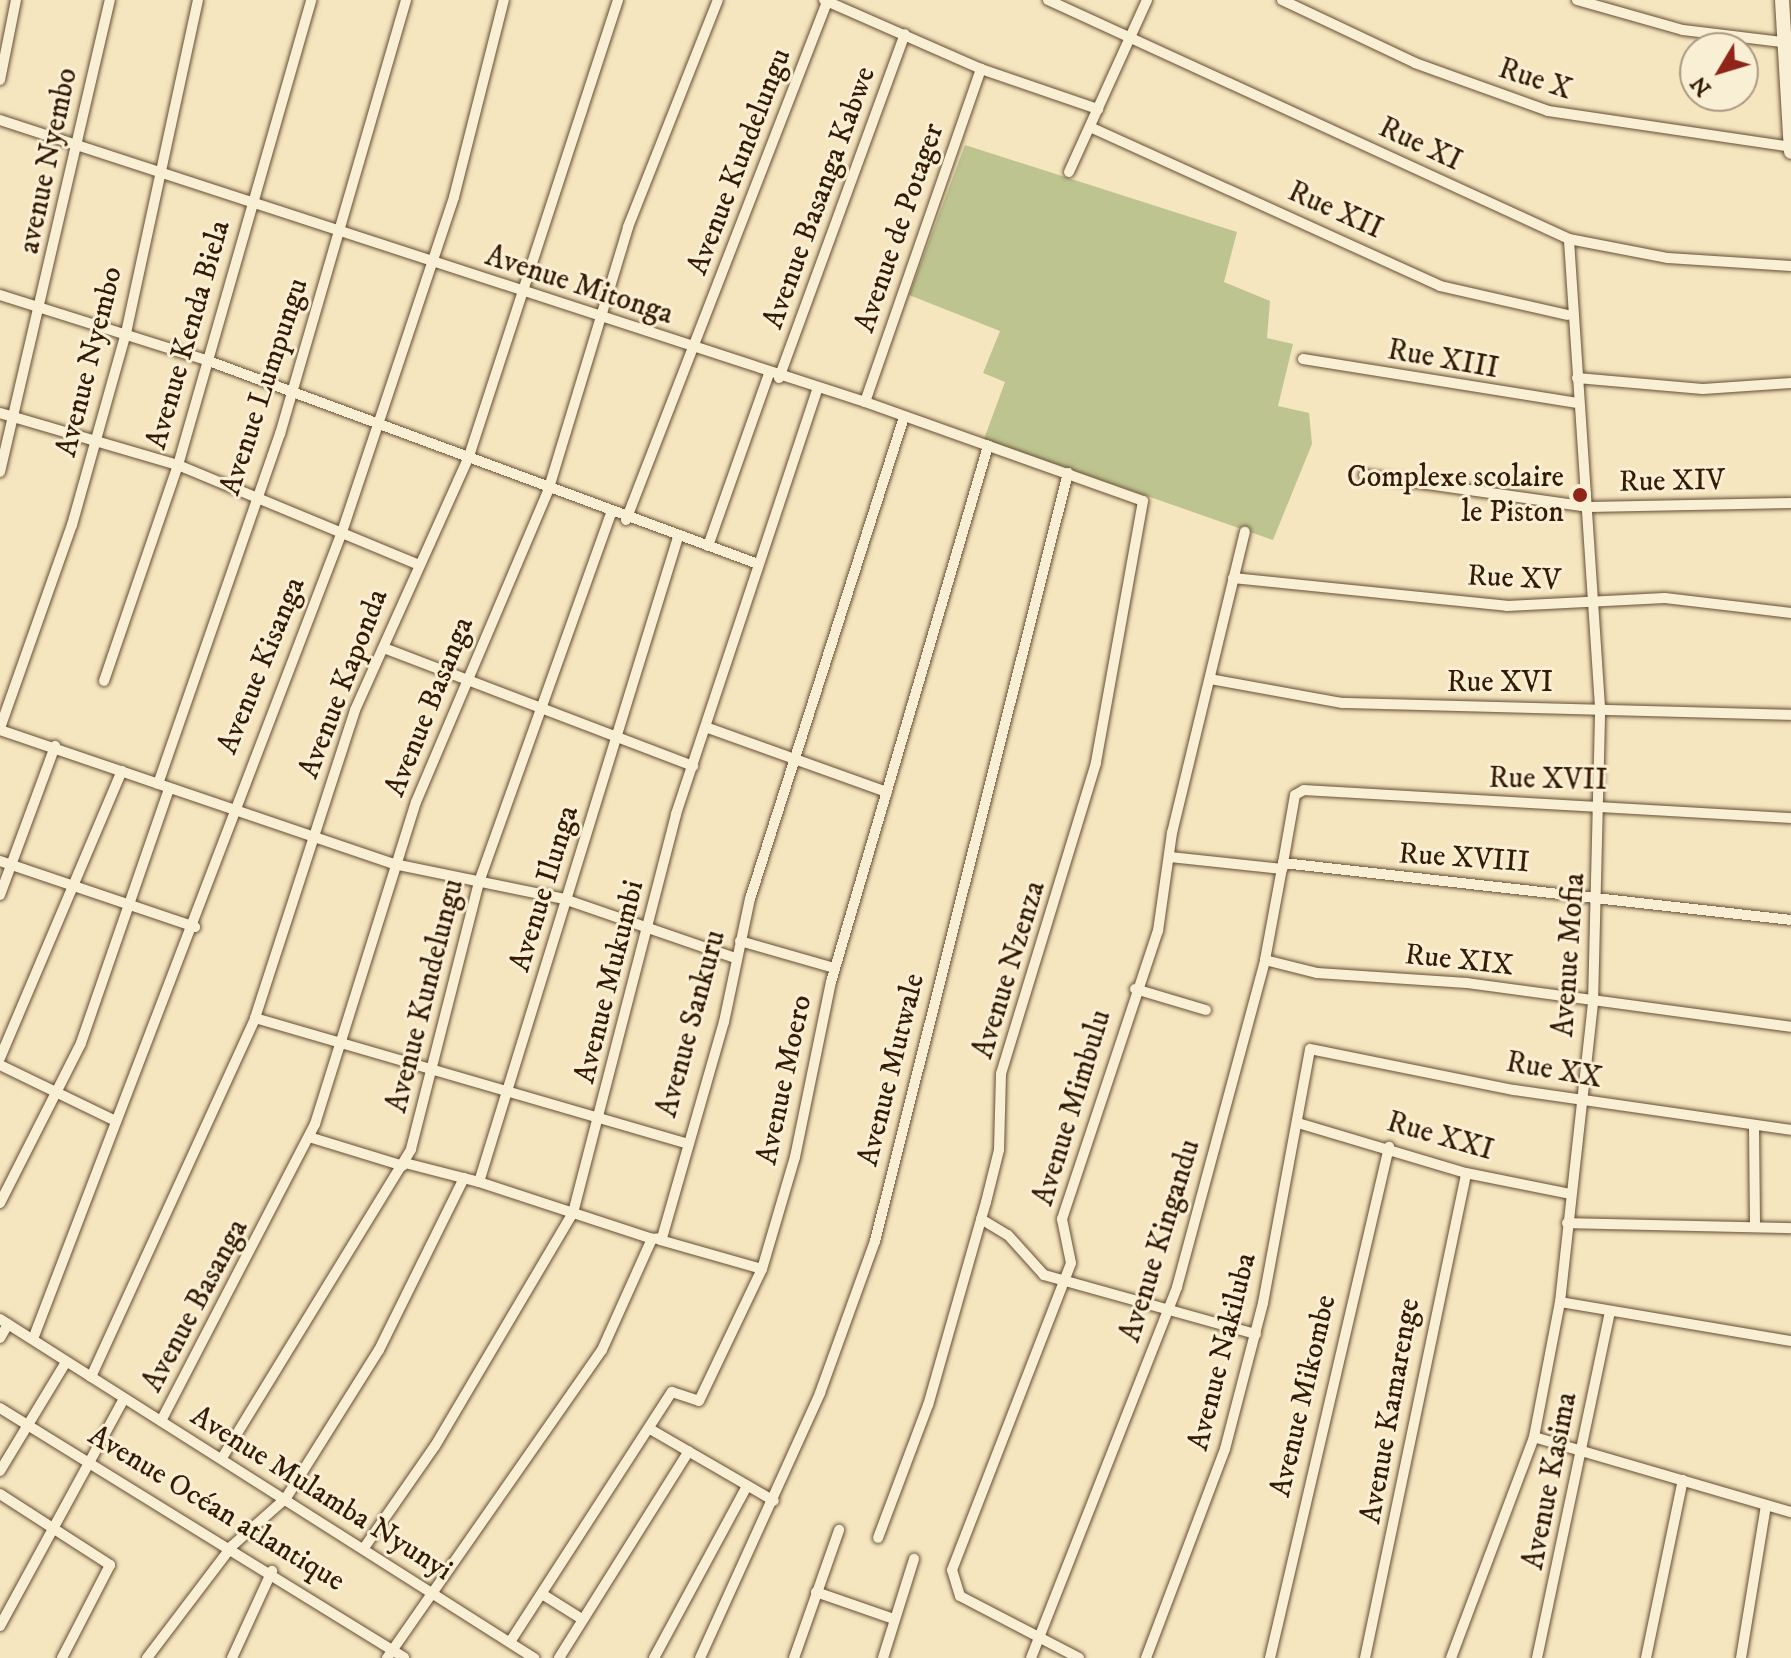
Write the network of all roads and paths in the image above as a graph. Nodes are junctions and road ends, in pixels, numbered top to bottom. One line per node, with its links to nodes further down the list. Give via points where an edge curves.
1 (16, 0): 19 (street)
2 (110, 0): 23 (street, avenue Nyembo)
3 (198, 0): 26 (street, Avenue Nyembo)
4 (311, 0): 27 (street, Avenue Kenda Biela)
5 (406, 0): 28 (street, Avenue Lumpungu)
6 (504, 0): 30 (street, Avenue Kisanga)
7 (618, 0): 32 (street, Avenue Kaponda)
8 (718, 0): 36 (street, Avenue Basanga, via 628,227)
9 (1048, 0): 16 (street, Rue XI)
10 (1147, 0): 16 (street)
11 (1282, 0): 24 (street, Rue X, via 1415,63 1548,111)
12 (1577, 0): 17 (street, via 1683,30)
13 (1782, 0): 17 (street)
14 (826, 1): 15 (street); 38 (street, Avenue Kundelungu)
15 (905, 34): 18 (street); 41 (street, Avenue Basanga Kabwe)
16 (1131, 36): 20 (street); 29 (street, Rue XI)
17 (1788, 43): 24 (street)
18 (981, 69): 20 (street); 46 (street, Avenue de Potager)
19 (0, 80)
20 (1098, 109): 22 (street)
21 (0, 120): 23 (street, Avenue Mitonga)
22 (1090, 127): 25 (street); 35 (street, Rue XII, via 1440,286)
23 (74, 147): 26 (street, Avenue Mitonga); 34 (street, avenue Nyembo)
24 (1791, 149)
25 (1069, 172)
26 (155, 175): 27 (street, Avenue Mitonga); 37 (street, Avenue Nyembo)
27 (252, 200): 28 (street, Avenue Mitonga); 40 (street, Avenue Kenda Biela)
28 (337, 232): 30 (street, Avenue Mitonga); 45 (street, Avenue Lumpungu)
29 (1569, 239): 31 (street, Rue XI, via 1668,258); 35 (street, Avenue Mofia)
30 (431, 264): 32 (street, Avenue Mitonga); 51 (street, Avenue Kisanga)
31 (1791, 266)
32 (519, 292): 36 (street, Avenue Mitonga); 54 (street, Avenue Kaponda)
33 (0, 295): 34 (street)
34 (42, 306): 37 (street); 49 (street, avenue Nyembo)
35 (1568, 315): 42 (street, Avenue Mofia)
36 (604, 317): 38 (street, Avenue Mitonga); 59 (street, Avenue Basanga)
37 (126, 333): 40 (street); 52 (street, Avenue Nyembo)
38 (690, 348): 41 (street, Avenue Mitonga); 65 (street, Avenue Kundelungu)
39 (1303, 359): 47 (street, Rue XIII)
40 (206, 360): 45 (street); 55 (street, Avenue Kenda Biela)
41 (774, 376): 44 (street, Avenue Mitonga); 69 (street)
42 (1577, 378): 43 (street, via 1703,389); 47 (street, Avenue Mofia)
43 (1791, 383)
44 (818, 388): 46 (street, Avenue Mitonga); 71 (street, Avenue Mukumbi)
45 (292, 392): 51 (street); 60 (street, Avenue Lumpungu)
46 (865, 402): 50 (street, Avenue Mitonga)
47 (1577, 403): 63 (street, Avenue Mofia)
48 (0, 413): 49 (street)
49 (12, 415): 52 (street); 56 (street, avenue Nyembo)
50 (904, 417): 53 (street, Avenue Mitonga); 86 (street, Avenue Sankuru)
51 (379, 425): 54 (street); 66 (street, Avenue Kisanga)
52 (96, 439): 55 (street); 83 (street, Avenue Nyembo)
53 (988, 446): 57 (street, Avenue Mitonga); 92 (street, Avenue Moero)
54 (469, 456): 59 (street); 70 (street, Avenue Kaponda)
55 (178, 465): 60 (street); 77 (street, Avenue Kenda Biela)
56 (0, 472)
57 (1068, 473): 61 (street, Avenue Mitonga); 175 (street, Avenue Mutwale, via 875,1241)
58 (1364, 475): 63 (street, Rue XIV)
59 (548, 491): 64 (street); 78 (street, Avenue Basanga)
60 (256, 495): 66 (street); 89 (street, Avenue Lumpungu)
61 (1143, 501): 143 (street, Avenue Nzenza, via 1096,763 1001,1074 999,1150)
62 (1791, 503): 63 (street, Rue XIV)
63 (1589, 507): 73 (street, Avenue Mofia)
64 (611, 514): 65 (street); 79 (street, Avenue Kundelungu)
65 (626, 520): 68 (street)
66 (342, 532): 70 (street); 93 (street, Avenue Kisanga)
67 (1245, 532): 72 (street, Avenue Mimbulu)
68 (678, 537): 69 (street); 84 (street, Avenue Ilunga)
69 (708, 546): 71 (street)
70 (417, 564): 75 (street, Avenue Kaponda)
71 (758, 564): 82 (street, Avenue Mukumbi)
72 (1233, 578): 73 (street, Rue XV, via 1507,606); 76 (street, Avenue Mimbulu)
73 (1594, 605): 74 (street, Rue XV, via 1665,598); 80 (street, Avenue Mofia)
74 (1791, 613)
75 (384, 648): 78 (street); 96 (street, Avenue Kaponda)
76 (1210, 679): 80 (street, Rue XVI, via 1342,703); 97 (street, Avenue Mimbulu)
77 (104, 681)
78 (467, 682): 79 (street); 99 (street, Avenue Basanga)
79 (541, 705): 84 (street); 102 (street, Avenue Kundelungu)
80 (1600, 707): 81 (street, Rue XVI); 94 (street, Avenue Mofia)
81 (1791, 715)
82 (708, 728): 86 (street); 87 (street, Avenue Mukumbi)
83 (0, 729): 85 (street)
84 (616, 734): 87 (street); 106 (street, Avenue Ilunga)
85 (55, 746): 88 (street); 100 (street)
86 (793, 758): 92 (street); 111 (street, Avenue Sankuru)
87 (693, 766): 109 (street, Avenue Mukumbi)
88 (122, 771): 89 (street); 103 (street)
89 (158, 784): 90 (street)
90 (169, 789): 93 (street); 107 (street)
91 (1304, 790): 94 (street, Rue XVII); 101 (street, Avenue Kingandu, via 1295,795)
92 (887, 792): 114 (street, Avenue Moero)
93 (233, 809): 96 (street); 110 (street, Avenue Kisanga)
94 (1602, 809): 95 (street, Rue XVII); 105 (street, Avenue Mofia)
95 (1791, 818)
96 (312, 836): 99 (street); 118 (street, Avenue Kaponda)
97 (1170, 857): 101 (street); 115 (street, Avenue Mimbulu, via 1158,931)
98 (0, 861): 100 (street)
99 (394, 864): 102 (street); 120 (street, Avenue Basanga)
100 (12, 865): 103 (street); 104 (street)
101 (1283, 866): 105 (street, Rue XVIII); 113 (street, Avenue Kingandu)
102 (479, 882): 106 (street); 124 (street, Avenue Kundelungu)
103 (76, 883): 107 (street); 122 (street)
104 (0, 895)
105 (1601, 895): 108 (street, Rue XVIII); 116 (street, Avenue Mofia)
106 (564, 899): 109 (street); 125 (street, Avenue Ilunga)
107 (130, 903): 110 (street); 126 (street, via 81,1043)
108 (1791, 920)
109 (647, 924): 112 (street); 128 (street, Avenue Mukumbi)
110 (195, 927): 129 (street, Avenue Kisanga)
111 (740, 941): 112 (street, Avenue Sankuru); 114 (street)
112 (735, 958): 134 (street, Avenue Sankuru, via 724,1022)
113 (1265, 960): 116 (street, Rue XIX, via 1317,973 1467,983); 152 (street, Avenue Kingandu)
114 (834, 968): 148 (street, Avenue Moero, via 795,1157)
115 (1135, 989): 117 (street); 149 (street, Avenue Mimbulu, via 1062,1219 1074,1252)
116 (1593, 1003): 119 (street, Rue XIX); 127 (street, Avenue Mofia)
117 (1206, 1010)
118 (255, 1018): 120 (street); 159 (street, Avenue Kaponda)
119 (1791, 1027)
120 (341, 1043): 124 (street); 133 (street, Avenue Basanga)
121 (1311, 1048): 127 (street, Rue XX); 130 (street, Avenue Nakiluba)
122 (0, 1058)
123 (0, 1065): 126 (street)
124 (432, 1069): 125 (street); 136 (street, Avenue Kundelungu)
125 (512, 1089): 128 (street); 139 (street, Avenue Ilunga)
126 (54, 1093): 129 (street); 141 (street)
127 (1581, 1101): 131 (street, Rue XX); 140 (street, Avenue Mofia)
128 (602, 1115): 134 (street); 142 (street, Avenue Mukumbi)
129 (116, 1121): 156 (street, Avenue Kisanga)
130 (1298, 1123): 135 (street, Rue XXI); 154 (street, Avenue Nakiluba)
131 (1754, 1127): 132 (street, Rue XX); 145 (street)
132 (1791, 1130)
133 (309, 1137): 136 (street); 162 (street, Avenue Basanga)
134 (684, 1143): 147 (street, Avenue Sankuru)
135 (1389, 1147): 137 (street, Rue XXI); 207 (street, Avenue Mikombe)
136 (404, 1164): 138 (street); 169 (street, Avenue Kundelungu)
137 (1466, 1173): 140 (street, Rue XXI); 208 (street, Avenue Kamarenge)
138 (464, 1178): 139 (street); 174 (street, via 379,1350)
139 (479, 1182): 142 (street)
140 (1570, 1194): 144 (street, Avenue Mofia)
141 (0, 1203)
142 (573, 1213): 147 (street); 182 (street, Avenue Mukumbi, via 443,1434)
143 (981, 1219): 149 (street, via 1008,1235 1033,1268); 180 (street, Avenue Nzenza, via 928,1405)
144 (1567, 1223): 145 (street); 150 (street, Avenue Mofia)
145 (1755, 1227): 146 (street)
146 (1791, 1228)
147 (656, 1240): 148 (street); 185 (street, Avenue Sankuru, via 602,1350)
148 (762, 1269): 164 (street, Avenue Moero, via 699,1401 673,1391)
149 (1062, 1282): 152 (street); 191 (street, Avenue Mimbulu, via 952,1570 960,1596)
150 (1560, 1302): 151 (street); 165 (street, Avenue Mofia)
151 (1610, 1312): 157 (street); 166 (street, Avenue Kasima)
152 (1166, 1313): 154 (street); 191 (street, Avenue Kingandu)
153 (4, 1322): 155 (street); 156 (street, Avenue Mulamba Nyunyi)
154 (1256, 1334): 206 (street, Avenue Nakiluba, via 1197,1537)
155 (0, 1338)
156 (33, 1339): 158 (street, Avenue Mulamba Nyunyi)
157 (1791, 1341)
158 (66, 1362): 159 (street, Avenue Mulamba Nyunyi); 163 (street)
159 (91, 1377): 160 (street, Avenue Mulamba Nyunyi)
160 (124, 1399): 162 (street, Avenue Mulamba Nyunyi); 168 (street)
161 (0, 1408): 163 (street, Avenue Océan atlantique)
162 (161, 1421): 169 (street, Avenue Mulamba Nyunyi)
163 (29, 1425): 168 (street, Avenue Océan atlantique); 170 (street)
164 (650, 1429): 167 (street); 187 (street, Avenue Moero)
165 (1534, 1437): 166 (street); 209 (street, Avenue Mofia)
166 (1582, 1450): 171 (street); 210 (street, Avenue Kasima)
167 (689, 1451): 172 (street); 188 (street)
168 (88, 1458): 178 (street); 181 (street, Avenue Océan atlantique)
169 (222, 1458): 174 (street, Avenue Mulamba Nyunyi)
170 (0, 1471)
171 (1683, 1480): 176 (street); 211 (street)
172 (747, 1486): 175 (street); 200 (street)
173 (0, 1494): 178 (street)
174 (286, 1498): 181 (street); 182 (street, Avenue Mulamba Nyunyi)
175 (774, 1501): 201 (street, Avenue Mutwale)
176 (1766, 1505): 177 (street); 212 (street)
177 (1791, 1512)
178 (48, 1527): 190 (street); 194 (street, via 111,1567)
179 (839, 1530): 186 (street)
180 (878, 1538)
181 (232, 1546): 184 (street, Avenue Océan atlantique); 195 (street)
182 (364, 1548): 185 (street, Avenue Mulamba Nyunyi)
183 (914, 1559): 189 (street)
184 (272, 1571): 193 (street, Avenue Océan atlantique); 196 (street)
185 (430, 1590): 192 (street, Avenue Mulamba Nyunyi); 193 (street, Avenue Sankuru)
186 (816, 1592): 189 (street); 202 (street)
187 (542, 1594): 188 (street); 192 (street, Avenue Moero)
188 (582, 1619): 199 (street)
189 (894, 1619): 203 (street)
190 (0, 1626)
191 (1039, 1635): 204 (street, Avenue Kingandu); 205 (street, Avenue Mimbulu)
192 (510, 1642): 198 (street, Avenue Mulamba Nyunyi)
193 (390, 1654): 197 (street, Avenue Océan atlantique)
194 (62, 1658)
195 (147, 1658)
196 (232, 1658)
197 (404, 1658)
198 (534, 1658)
199 (559, 1658)
200 (654, 1658)
201 (700, 1658)
202 (794, 1658)
203 (883, 1658)
204 (1031, 1658)
205 (1079, 1658)
206 (1146, 1658)
207 (1270, 1658)
208 (1365, 1658)
209 (1451, 1658)
210 (1537, 1658)
211 (1646, 1658)
212 (1741, 1658)

